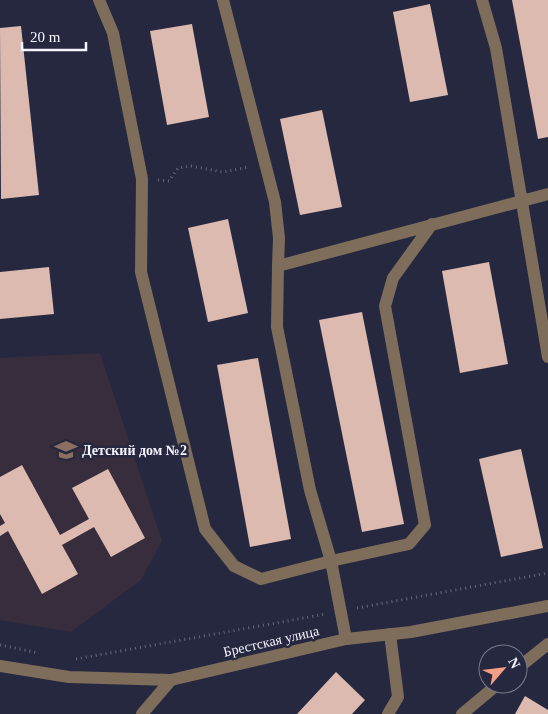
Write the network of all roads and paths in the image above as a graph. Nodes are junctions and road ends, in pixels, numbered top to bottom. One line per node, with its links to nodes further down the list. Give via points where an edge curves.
1 (99, 0): 5 (street, via 113,33)
2 (223, 0): 9 (street, via 275,202)
3 (482, 0): 7 (street, via 496,48)
4 (256, 168): 5 (path, via 223,172 185,167 178,168 169,181)
5 (142, 179): 11 (street, via 141,272 205,529 234,566 260,579)
6 (548, 194): 7 (street)
7 (521, 200): 8 (street); 10 (street)
8 (432, 224): 9 (street); 11 (street, via 393,278 385,306 425,525 409,544)
9 (278, 266): 11 (street, via 277,327 310,490)
10 (548, 357)
11 (331, 561): 14 (street)
12 (548, 573): 14 (path)
13 (548, 606): 15 (street, Брестская улица)
14 (341, 611): 16 (street); 20 (path)
15 (390, 634): 16 (street, Брестская улица); 26 (street, via 398,697)
16 (346, 639): 23 (street, Брестская улица)
17 (548, 644): 21 (street)
18 (0, 645): 19 (path)
19 (44, 654)
20 (71, 660)
21 (528, 660)
22 (0, 666): 23 (street, Брестская улица, via 69,677)
23 (171, 680): 25 (street)
24 (486, 694): 27 (street)
25 (142, 714)
26 (388, 714)
27 (462, 714)

